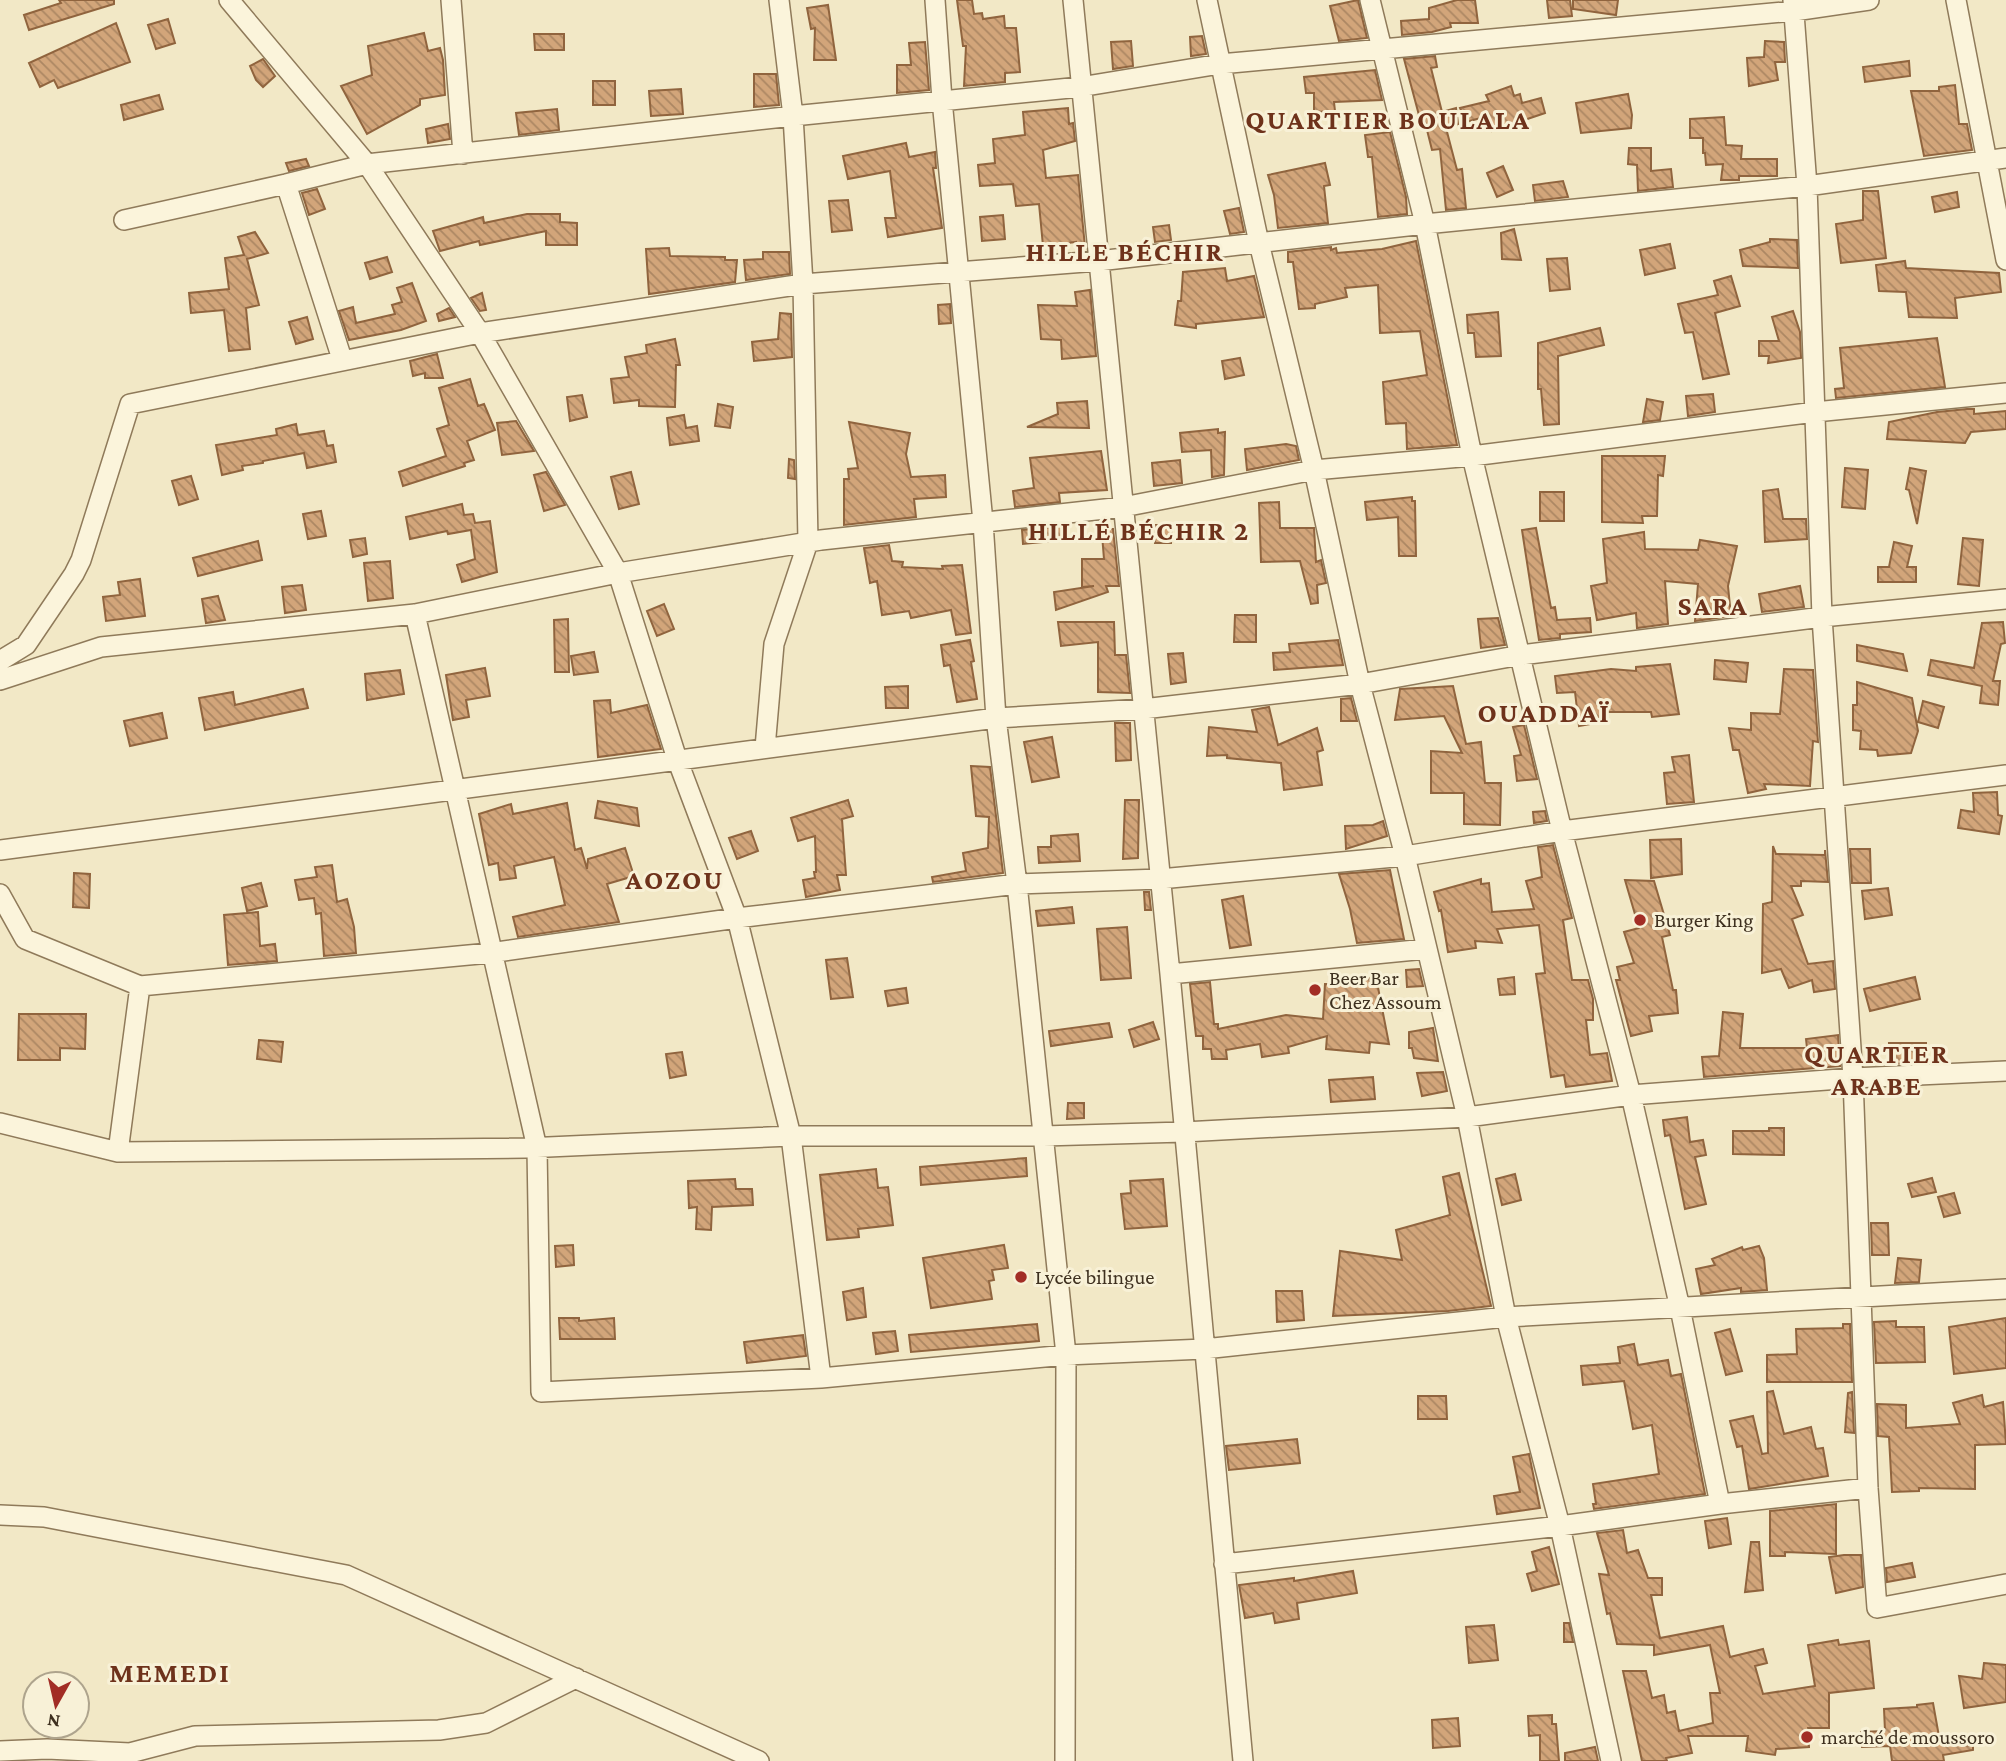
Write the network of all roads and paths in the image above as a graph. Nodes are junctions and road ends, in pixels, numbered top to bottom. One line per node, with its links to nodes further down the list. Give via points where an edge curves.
1 (229, 0): 18 (street)
2 (451, 0): 16 (street)
3 (779, 0): 15 (street)
4 (935, 0): 14 (street)
5 (1073, 0): 13 (street)
6 (1207, 0): 12 (street)
7 (1370, 0): 11 (street)
8 (1869, 0): 10 (street)
9 (1956, 0): 17 (street)
10 (1793, 5): 11 (street); 20 (street)
11 (1381, 47): 12 (street); 22 (street)
12 (1220, 64): 13 (street); 23 (street)
13 (1080, 87): 14 (street); 25 (street)
14 (942, 100): 15 (street); 26 (street)
15 (793, 116): 16 (street); 27 (street)
16 (463, 154): 18 (street)
17 (1997, 160): 20 (street); 24 (street)
18 (367, 164): 19 (street); 28 (street)
19 (286, 184): 21 (street); 29 (street)
20 (1807, 186): 22 (street); 31 (street)
21 (124, 220)
22 (1425, 224): 23 (street); 32 (street)
23 (1259, 243): 25 (street); 33 (street)
24 (2006, 260)
25 (1098, 261): 26 (street); 34 (street)
26 (959, 272): 27 (street); 35 (street)
27 (803, 284): 28 (street); 36 (street)
28 (480, 334): 29 (street); 37 (street)
29 (342, 359): 42 (street, via 130,404 74,574 26,645)
30 (2006, 393): 31 (street)
31 (1815, 412): 32 (street); 40 (street)
32 (1472, 456): 33 (street); 41 (street)
33 (1314, 470): 34 (street); 44 (street)
34 (1122, 507): 35 (street); 45 (street)
35 (983, 522): 36 (street); 46 (street)
36 (808, 542): 37 (street); 47 (street, via 774,644)
37 (618, 573): 39 (street); 48 (street)
38 (2006, 599): 40 (street)
39 (415, 614): 43 (street, via 101,647); 50 (street)
40 (1822, 617): 41 (street); 51 (street)
41 (1521, 655): 44 (street); 52 (street)
42 (0, 661)
43 (0, 680)
44 (1360, 684): 45 (street); 54 (street)
45 (1143, 709): 46 (street); 55 (street)
46 (996, 718): 47 (street); 56 (street)
47 (765, 748): 48 (street)
48 (677, 759): 50 (street); 58 (street)
49 (2006, 775): 51 (street)
50 (455, 789): 53 (street); 60 (street)
51 (1833, 797): 52 (street); 64 (street)
52 (1562, 831): 54 (street); 65 (street)
53 (0, 849)
54 (1405, 856): 55 (street); 59 (street)
55 (1160, 878): 56 (street); 61 (street)
56 (1017, 884): 58 (street); 70 (street)
57 (0, 894): 62 (street, via 25,939)
58 (737, 918): 60 (street); 69 (street)
59 (1426, 949): 61 (street); 66 (street)
60 (490, 953): 62 (street); 71 (street)
61 (1170, 975): 68 (street)
62 (140, 986): 72 (street)
63 (2006, 1071): 64 (street)
64 (1853, 1078): 65 (street); 74 (street)
65 (1631, 1095): 66 (street); 75 (street)
66 (1467, 1117): 68 (street); 76 (street)
67 (0, 1123): 72 (street)
68 (1184, 1132): 70 (street); 77 (street)
69 (791, 1136): 70 (street); 71 (street); 79 (street)
70 (1043, 1136): 78 (street)
71 (537, 1148): 72 (street); 79 (street, via 541,1392)
72 (118, 1152)
73 (2006, 1289): 74 (street)
74 (1862, 1298): 75 (street); 80 (street)
75 (1680, 1308): 76 (street); 81 (street)
76 (1506, 1317): 77 (street); 83 (street)
77 (1204, 1349): 78 (street); 84 (street)
78 (1066, 1355): 79 (street); 89 (street)
79 (821, 1378)
80 (1868, 1488): 81 (street); 85 (street, via 1877,1608)
81 (1720, 1504): 83 (street)
82 (0, 1515): 86 (street, via 44,1517 346,1574)
83 (1560, 1526): 84 (street); 91 (street)
84 (1224, 1564): 90 (street)
85 (2006, 1584)
86 (576, 1678): 87 (street, via 486,1723 439,1730 195,1736 130,1753 47,1748); 88 (street)
87 (0, 1751)
88 (759, 1761)
89 (1065, 1761)
90 (1243, 1761)
91 (1611, 1761)

